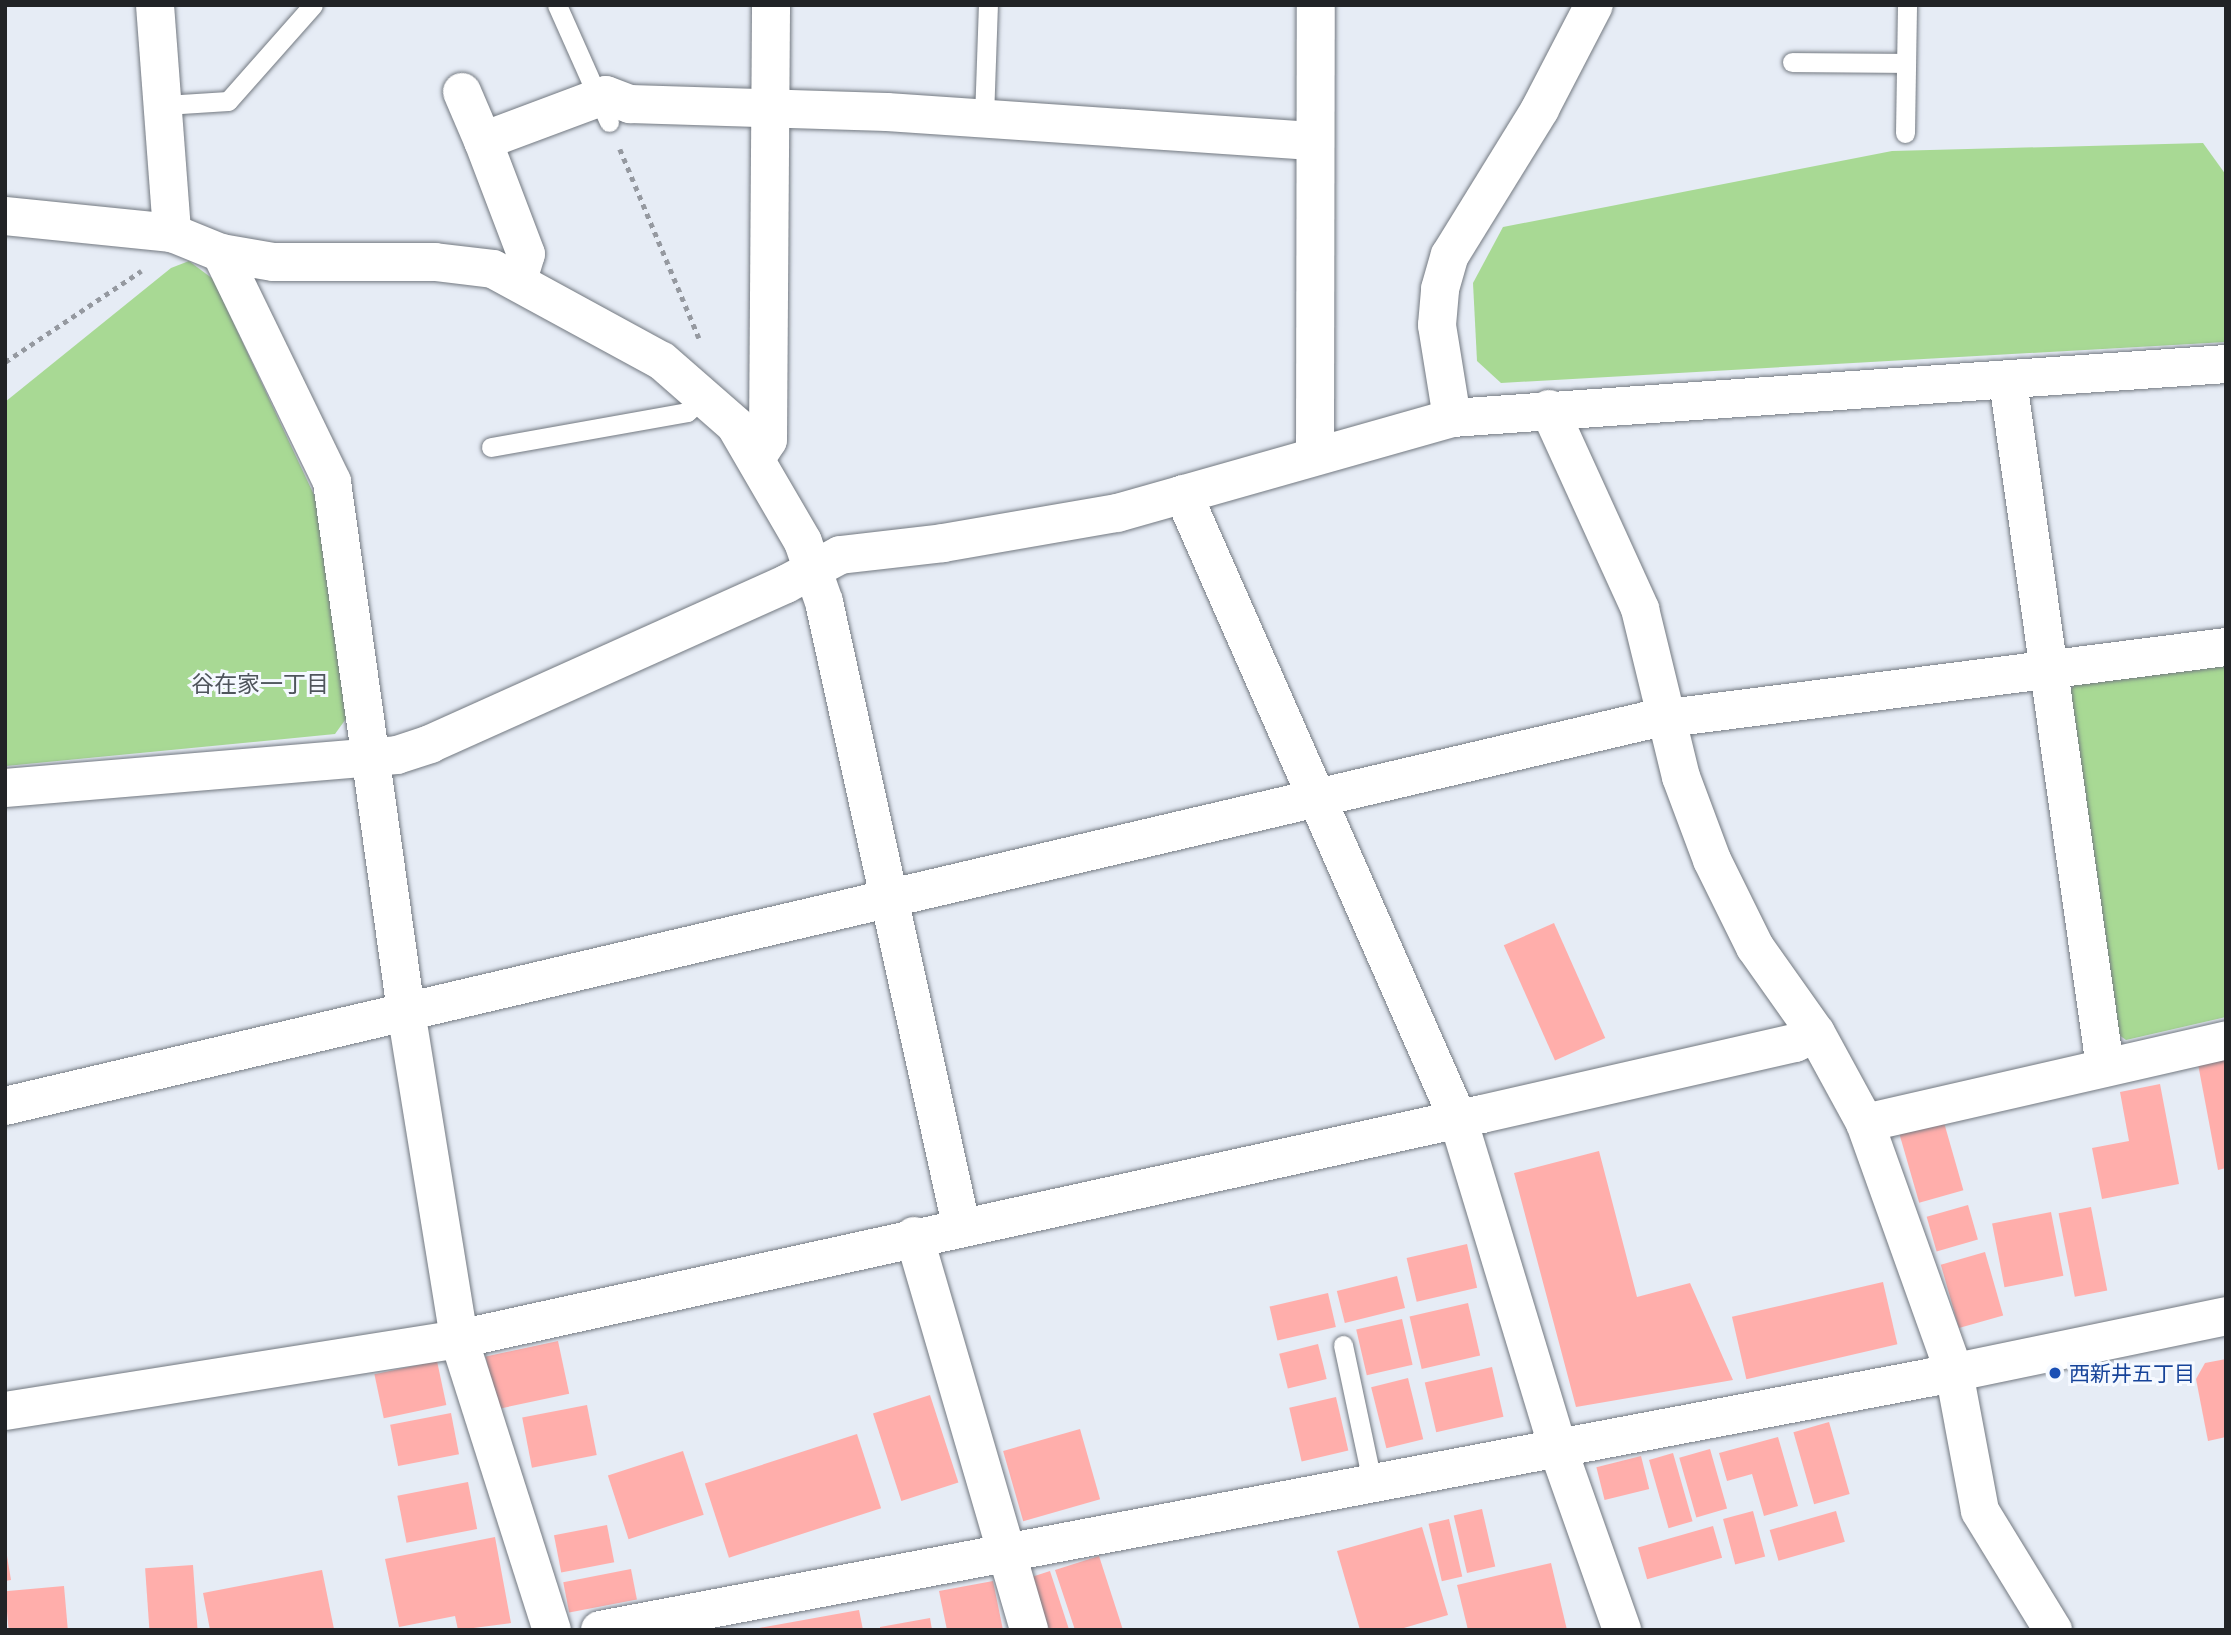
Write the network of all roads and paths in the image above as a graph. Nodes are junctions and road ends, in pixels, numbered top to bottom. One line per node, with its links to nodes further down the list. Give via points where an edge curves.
1 (155, 5): 12 (street)
2 (313, 5): 12 (lane, via 228,100)
3 (557, 5): 14 (lane)
4 (771, 5): 13 (street)
5 (988, 5): 15 (lane)
6 (1316, 5): 18 (street)
7 (1594, 5): 29 (street, via 1540,109 1450,255 1440,289 1437,325)
8 (1907, 5): 10 (lane)
9 (1792, 62): 10 (lane)
10 (1905, 63): 16 (lane)
11 (463, 92): 17 (street)
12 (165, 105): 20 (street)
13 (770, 108): 14 (street, via 630,104 606,95); 15 (street); 32 (street, via 768,440)
14 (602, 109): 17 (street); 23 (path)
15 (984, 118): 18 (street)
16 (1905, 133)
17 (483, 141): 22 (street, via 526,254)
18 (1312, 141): 31 (street)
19 (5, 216): 20 (street)
20 (165, 232): 21 (street); 24 (path, via 154,263)
21 (221, 253): 22 (street, via 273,262 435,262 493,269); 38 (street, via 332,482)
22 (518, 280): 27 (street, via 662,361)
23 (700, 341)
24 (5, 362)
25 (2226, 364): 26 (street)
26 (2008, 381): 28 (street); 36 (street)
27 (704, 397): 30 (lane, via 687,412); 32 (street, via 735,425)
28 (1549, 409): 29 (street); 37 (street, via 1640,609)
29 (1452, 418): 31 (street)
30 (491, 447)
31 (1315, 453): 33 (street)
32 (757, 457): 34 (street)
33 (1183, 494): 34 (street, via 1090,517 943,543 840,555); 40 (street)
34 (813, 569): 38 (street, via 430,744); 41 (street, via 824,602)
35 (2226, 647): 36 (street)
36 (2049, 670): 37 (street); 45 (street)
37 (1668, 716): 40 (street); 43 (street, via 1681,777 1712,860 1755,947)
38 (372, 759): 39 (street); 42 (street)
39 (5, 788)
40 (1316, 796): 41 (street); 47 (street)
41 (886, 897): 42 (street); 49 (street)
42 (407, 1011): 46 (street); 52 (street)
43 (1816, 1033): 47 (street, via 1795,1043); 48 (street)
44 (2226, 1040): 45 (street)
45 (2105, 1067): 48 (street)
46 (5, 1106)
47 (1458, 1119): 49 (street); 56 (street)
48 (1865, 1123): 54 (street)
49 (961, 1225): 50 (street)
50 (914, 1236): 52 (street); 58 (street)
51 (2226, 1316): 54 (street)
52 (459, 1339): 55 (street); 59 (street)
53 (1343, 1345): 57 (lane)
54 (1954, 1372): 56 (street); 63 (street, via 1980,1511)
55 (5, 1411)
56 (1558, 1449): 57 (street); 62 (street)
57 (1372, 1482): 58 (street)
58 (1005, 1555): 60 (street); 61 (street)
59 (552, 1630)
60 (600, 1630)
61 (1029, 1630)
62 (1622, 1630)
63 (2053, 1630)

